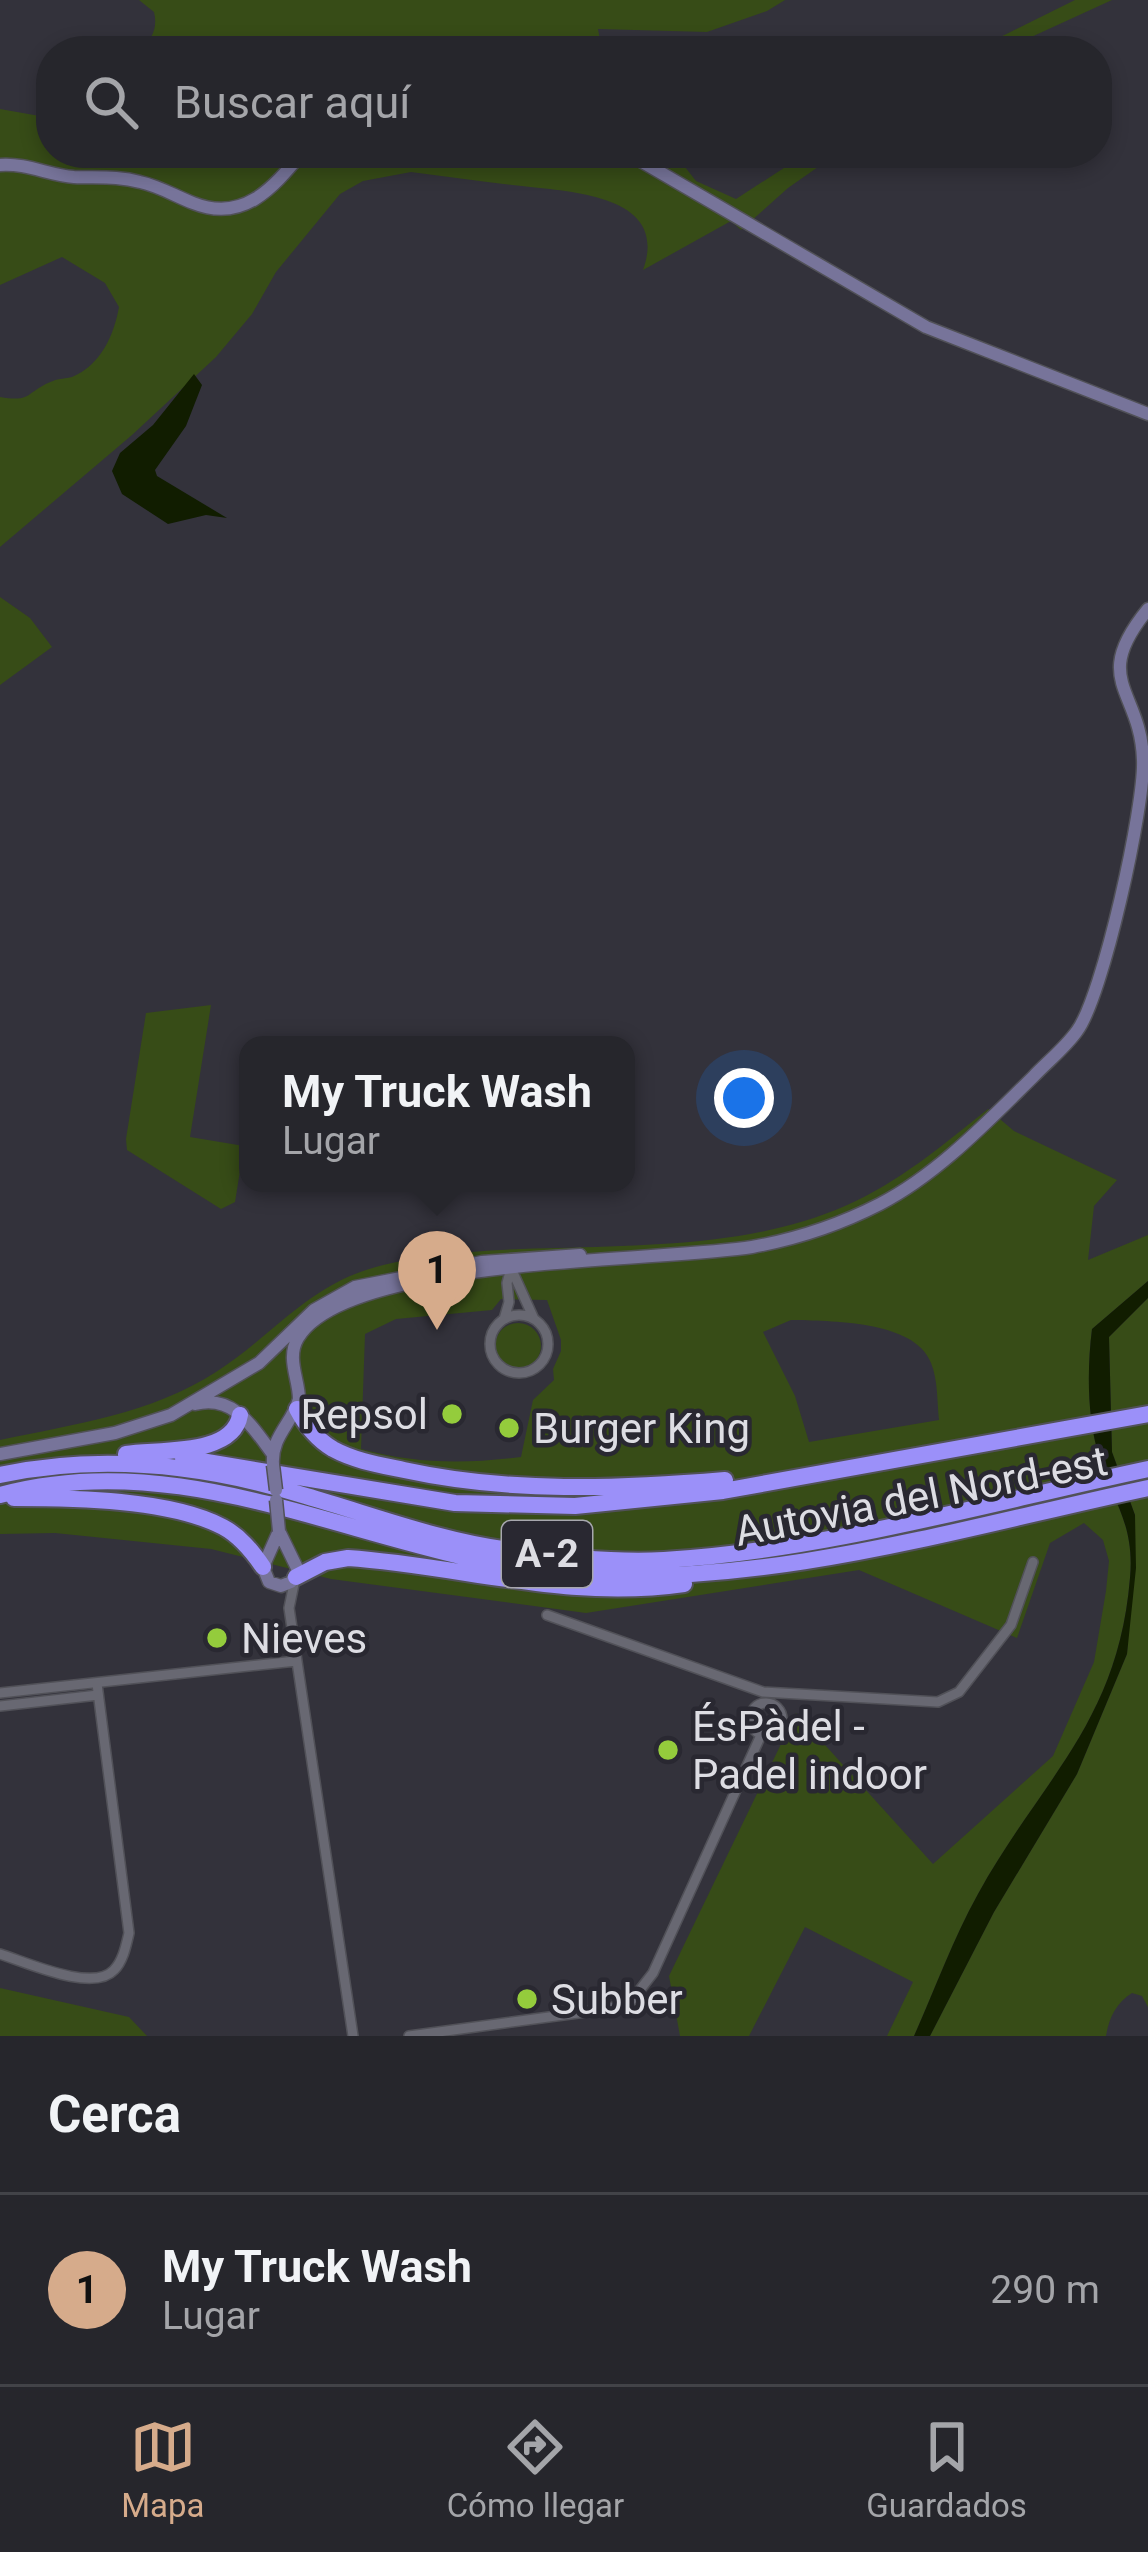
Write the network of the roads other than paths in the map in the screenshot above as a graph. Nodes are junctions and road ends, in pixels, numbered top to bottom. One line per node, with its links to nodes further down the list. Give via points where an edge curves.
1 (0, 165): 2 (main road, via 133,180 230,210 255,201)
2 (289, 168)
3 (653, 168): 4 (main road, via 926,327)
4 (1148, 414)
5 (1148, 609): 6 (main road, via 1118,659 1142,745 1139,800 1102,965 1077,1031 930,1170 840,1222 781,1241)
6 (537, 1261): 7 (main road); 8 (main road); 9 (street)
7 (485, 1266): 8 (main road); 10 (street); 13 (main road, via 355,1288 314,1310); 15 (main road, via 342,1303 298,1338)
8 (511, 1268): 9 (street); 10 (street)
9 (520, 1282): 12 (street)
10 (506, 1283): 11 (street)
11 (504, 1319): 12 (street); 12 (street, via 489,1346 499,1366 514,1373 544,1358 546,1333)
12 (534, 1319)
13 (260, 1364): 14 (main road); 15 (main road)
14 (241, 1374): 16 (main road); 19 (main road, via 234,1389)
15 (294, 1377): 17 (main road)
16 (189, 1405): 19 (main road, via 217,1401); 22 (main road, via 150,1424)
17 (297, 1409): 20 (main road); 21 (highway, via 317,1438 347,1456 421,1474 541,1486 705,1482)
18 (1148, 1414): 21 (highway)
19 (242, 1416): 20 (main road, via 270,1429); 23 (main road); 24 (highway, via 221,1443)
20 (284, 1424): 23 (main road)
21 (922, 1453): 25 (highway, via 723,1491 575,1506 455,1503 176,1457)
22 (0, 1454)
23 (273, 1459): 31 (main road, bridge)
24 (107, 1462): 25 (highway, Autovia del Nord-est / A-2); 27 (highway, Autovia del Nord-est / A-2)
25 (132, 1462): 30 (highway, Autovia del Nord-est / A-2, via 235,1478 506,1550 606,1559 748,1552)
26 (1148, 1468): 30 (highway, Autovia del Nord-est / A-2)
27 (0, 1475)
28 (1148, 1488): 30 (highway, Autovia del Nord-est / A-2)
29 (1, 1494): 33 (highway, via 104,1500 204,1520); 35 (highway, Autovia del Nord-est / A-2, via 36,1484 170,1483 492,1565 648,1577)
30 (968, 1517): 35 (highway, Autovia del Nord-est / A-2)
31 (279, 1532): 32 (main road); 33 (main road)
32 (293, 1556): 33 (main road, via 282,1551); 36 (main road)
33 (266, 1561): 37 (main road)
34 (1033, 1562): 39 (street, via 1011,1625 947,1700 753,1688)
35 (766, 1570): 36 (highway, via 650,1589 561,1589 348,1558)
36 (296, 1578): 37 (main road); 38 (street)
37 (275, 1585): 38 (street)
38 (289, 1608): 40 (street)
39 (547, 1615)
40 (296, 1661): 41 (street); 46 (street)
41 (98, 1689): 42 (street); 43 (street); 45 (street, via 130,1933 122,1960 94,1980)
42 (0, 1694)
43 (0, 1706)
44 (761, 1735): 47 (street, via 653,1973 632,2000)
45 (0, 1954)
46 (353, 2036)
47 (409, 2036)

